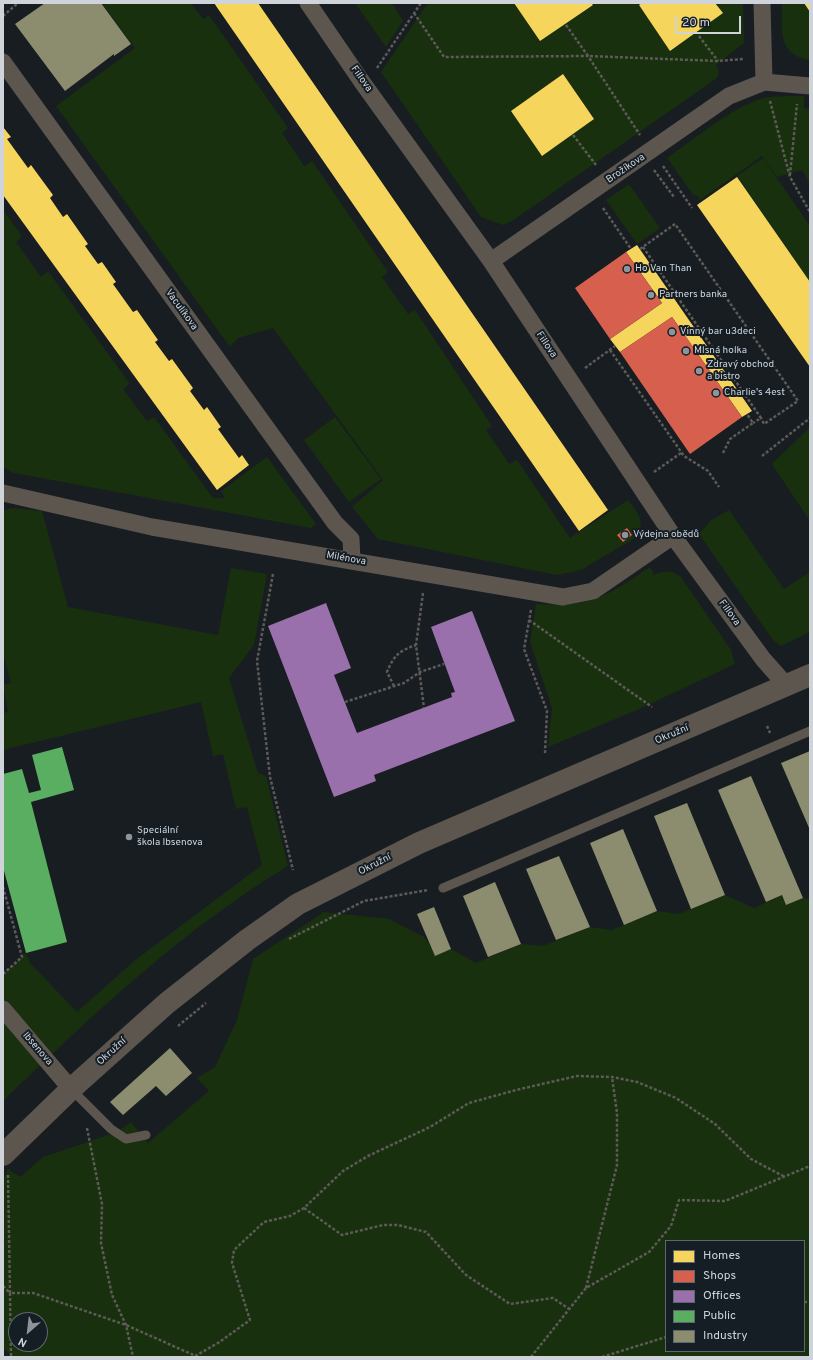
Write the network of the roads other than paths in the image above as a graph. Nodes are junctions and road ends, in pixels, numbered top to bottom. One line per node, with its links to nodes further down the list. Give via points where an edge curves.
1 (308, 3): 6 (street, Fillova)
2 (762, 3): 5 (street)
3 (3, 62): 9 (street, Vaculíkova, via 335,523 351,540)
4 (810, 86): 5 (street, Brožíkova)
5 (766, 88): 6 (street, Brožíkova, via 729,96)
6 (490, 261): 8 (street, Fillova)
7 (3, 493): 9 (street, Milénova, via 152,526)
8 (673, 536): 9 (street, Milénova, via 593,591 563,597); 11 (street, Fillova, via 762,659)
9 (352, 560)
10 (810, 675): 11 (street, Okružní)
11 (786, 685): 15 (street, Okružní, via 419,843 298,904 247,940 167,1003)
12 (810, 731): 13 (lane)
13 (443, 888)
14 (3, 1009): 15 (street, Ibsenova)
15 (71, 1089): 16 (lane, via 111,1129 126,1139); 17 (street, Okružní)
16 (146, 1135)
17 (6, 1165)

